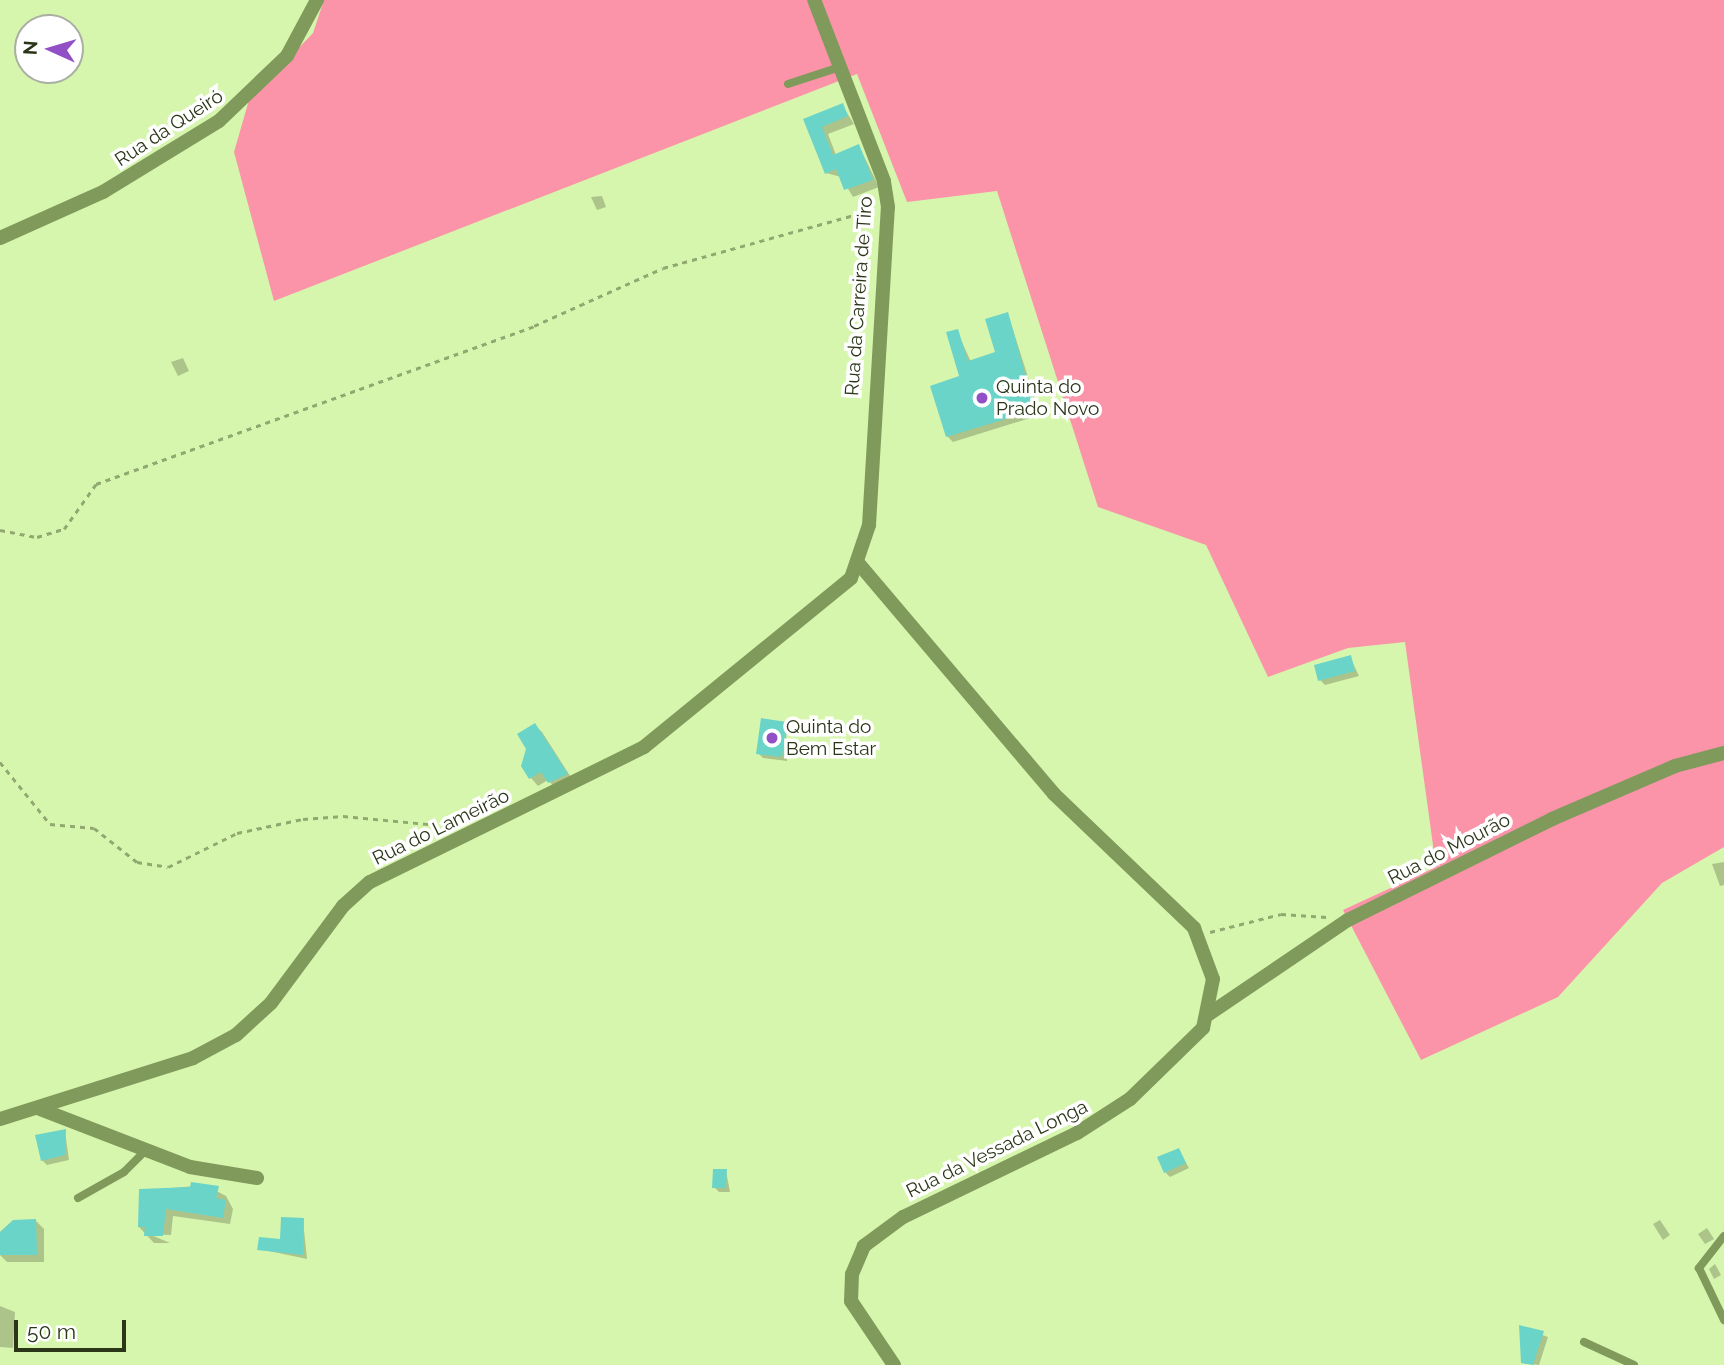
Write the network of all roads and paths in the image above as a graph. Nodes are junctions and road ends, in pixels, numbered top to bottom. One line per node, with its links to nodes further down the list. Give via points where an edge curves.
1 (317, 0): 6 (street, Rua da Queiró, via 287,56 219,121 103,192)
2 (814, 0): 3 (street, Rua da Carreira de Tiro)
3 (840, 67): 4 (lane); 5 (street, Rua da Carreira de Tiro)
4 (788, 84)
5 (888, 206): 7 (path, via 663,268 534,326 96,484 64,529 37,537); 8 (street, Rua da Carreira de Tiro, via 869,525)
6 (0, 238)
7 (0, 530)
8 (859, 564): 11 (street, Rua do Lameirão, via 846,584 677,724 605,769); 13 (street, Rua da Vessada Longa, via 1054,794)
9 (1724, 753): 12 (street, Rua do Mourão, via 1675,766 1552,820)
10 (0, 762): 11 (path, via 50,824 94,828 137,862 168,867 237,833 303,819 343,816)
11 (478, 831): 15 (street, Rua do Lameirão, via 404,862 354,894 271,1003 236,1035 193,1058)
12 (1348, 920): 13 (path, via 1281,914); 14 (street, Rua do Mourão)
13 (1200, 936): 14 (street, Rua da Vessada Longa, via 1213,979)
14 (1209, 1014): 23 (street, Rua da Vessada Longa, via 1181,1056 1106,1116 872,1236 857,1258 851,1301)
15 (40, 1108): 16 (street, Rua do Lameirão); 17 (street)
16 (0, 1119)
17 (146, 1150): 18 (street, via 204,1171); 19 (lane, via 124,1172)
18 (257, 1178)
19 (78, 1198)
20 (1724, 1236): 21 (lane, via 1699,1268)
21 (1724, 1320)
22 (1584, 1342): 24 (lane)
23 (894, 1365)
24 (1634, 1365)

